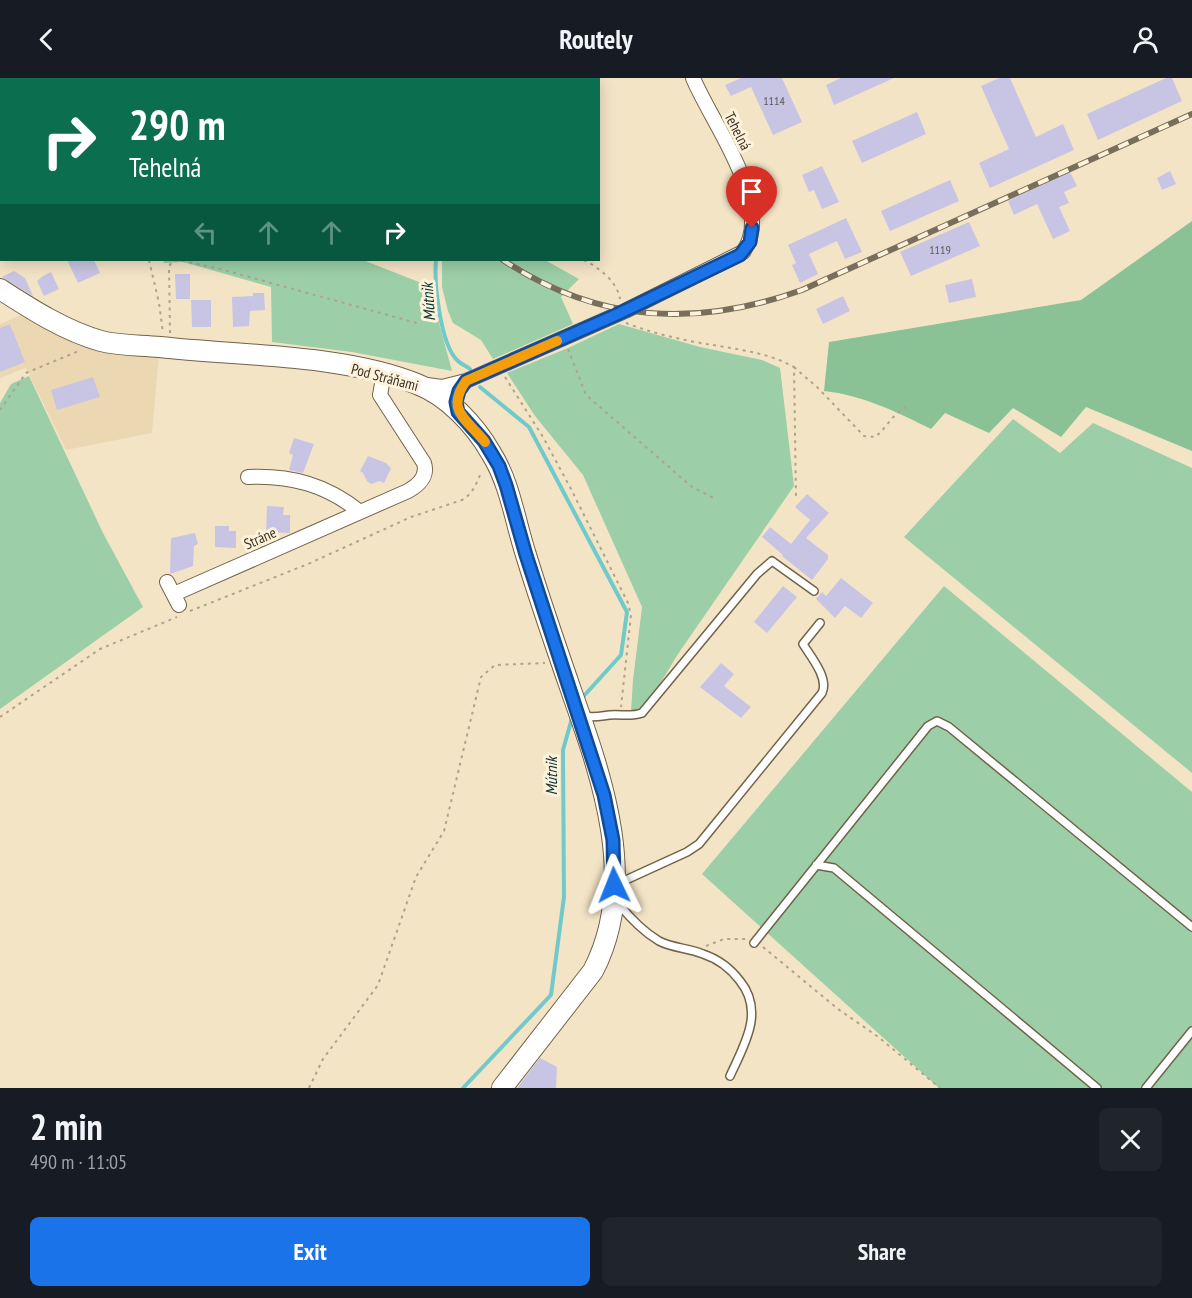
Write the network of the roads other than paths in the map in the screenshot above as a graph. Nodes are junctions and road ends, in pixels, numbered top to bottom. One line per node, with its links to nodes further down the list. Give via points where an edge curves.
1 (693, 78): 4 (street, Tehelná, via 744,184 752,213 750,242 740,255)
2 (0, 290): 3 (street, Pod Stráňami, via 54,321 103,341 319,362)
3 (384, 374): 5 (street, Pod Stráňami); 8 (street, Stráne, via 381,395 426,468 414,488)
4 (466, 381): 5 (street, Tehelná, via 442,387); 6 (street, via 456,402)
5 (419, 384): 6 (street, Pod Stráňami)
6 (458, 412): 12 (street, Pod Stráňami, via 484,441 506,485)
7 (248, 477): 8 (street, via 297,480 338,496)
8 (360, 512): 10 (street, Stráne)
9 (814, 591): 12 (lane, via 772,561 757,574 647,708 635,716 592,718)
10 (173, 594)
11 (820, 623): 14 (lane, via 803,644 823,679 822,693 699,844)
12 (578, 711): 14 (street, Pod Stráňami, via 609,812)
13 (816, 865): 15 (lane, via 928,726 937,721); 16 (lane); 20 (lane, via 834,868)
14 (614, 892): 18 (lane, via 636,925 661,942 718,961 748,991 753,1010 747,1037); 19 (street, Pod Stráňami, via 612,919 593,971)
15 (1192, 927)
16 (754, 943)
17 (1192, 1031): 21 (lane)
18 (730, 1076)
19 (502, 1088)
20 (1097, 1088)
21 (1146, 1088)

